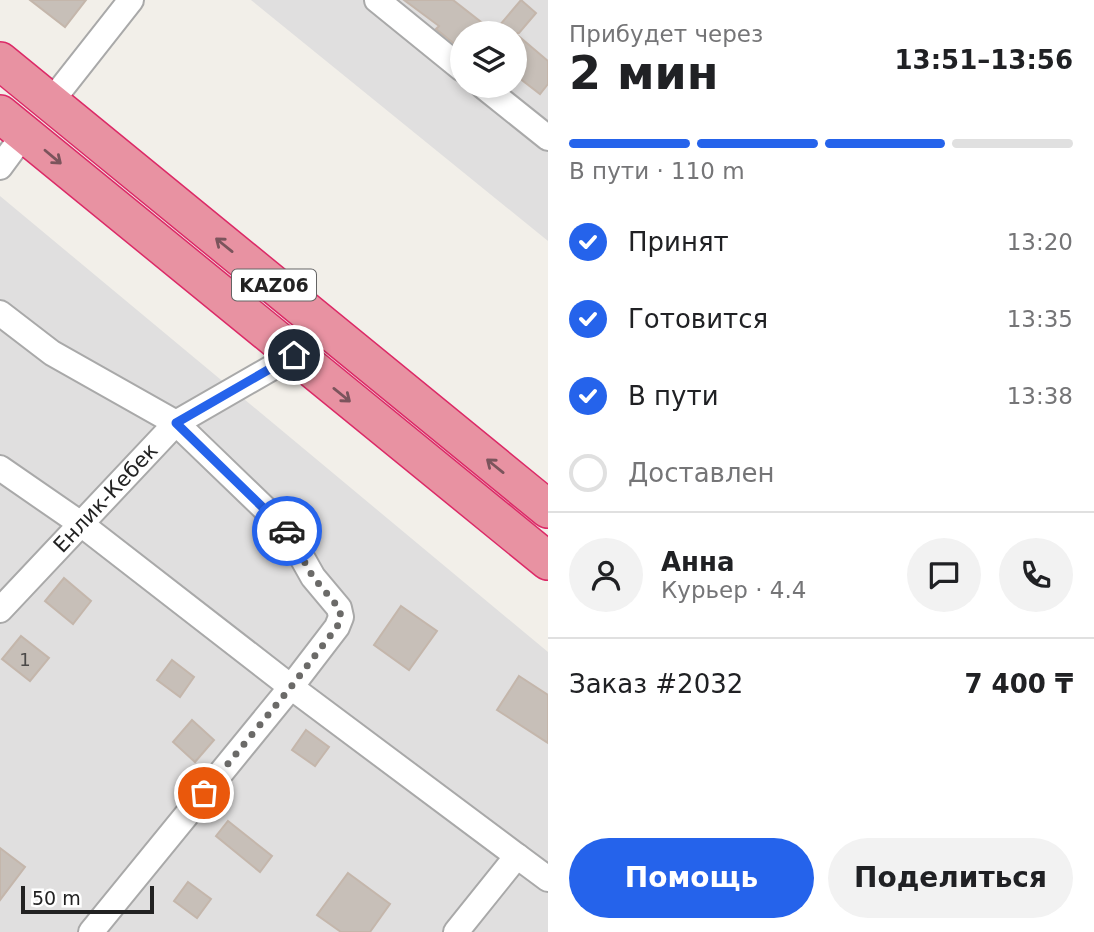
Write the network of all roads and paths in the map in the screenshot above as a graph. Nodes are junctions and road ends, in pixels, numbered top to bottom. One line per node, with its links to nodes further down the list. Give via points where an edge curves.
1 (131, 0): 6 (street)
2 (377, 0): 3 (street)
3 (450, 59)
4 (0, 61): 6 (highway, KАZ06)
5 (498, 98): 8 (street)
6 (50, 103): 7 (highway); 14 (highway, KАZ06, one-way to 6)
7 (12, 123): 9 (street); 11 (highway, KАZ06, one-way to 11)
8 (548, 138)
9 (0, 167)
10 (0, 313): 12 (street, via 52,353)
11 (294, 355): 12 (street, Енлик-Кебек); 16 (highway, KАZ06, one-way to 16)
12 (176, 423): 15 (street, Енлик-Кебек); 18 (street, via 286,529 313,577 339,608 337,627)
13 (0, 468): 15 (street)
14 (548, 509)
15 (81, 524): 17 (street, Енлик-Кебек); 18 (street)
16 (548, 561)
17 (0, 610)
18 (291, 687): 19 (street); 21 (street)
19 (517, 856): 20 (street); 22 (street)
20 (548, 878)
21 (92, 932)
22 (456, 932)

